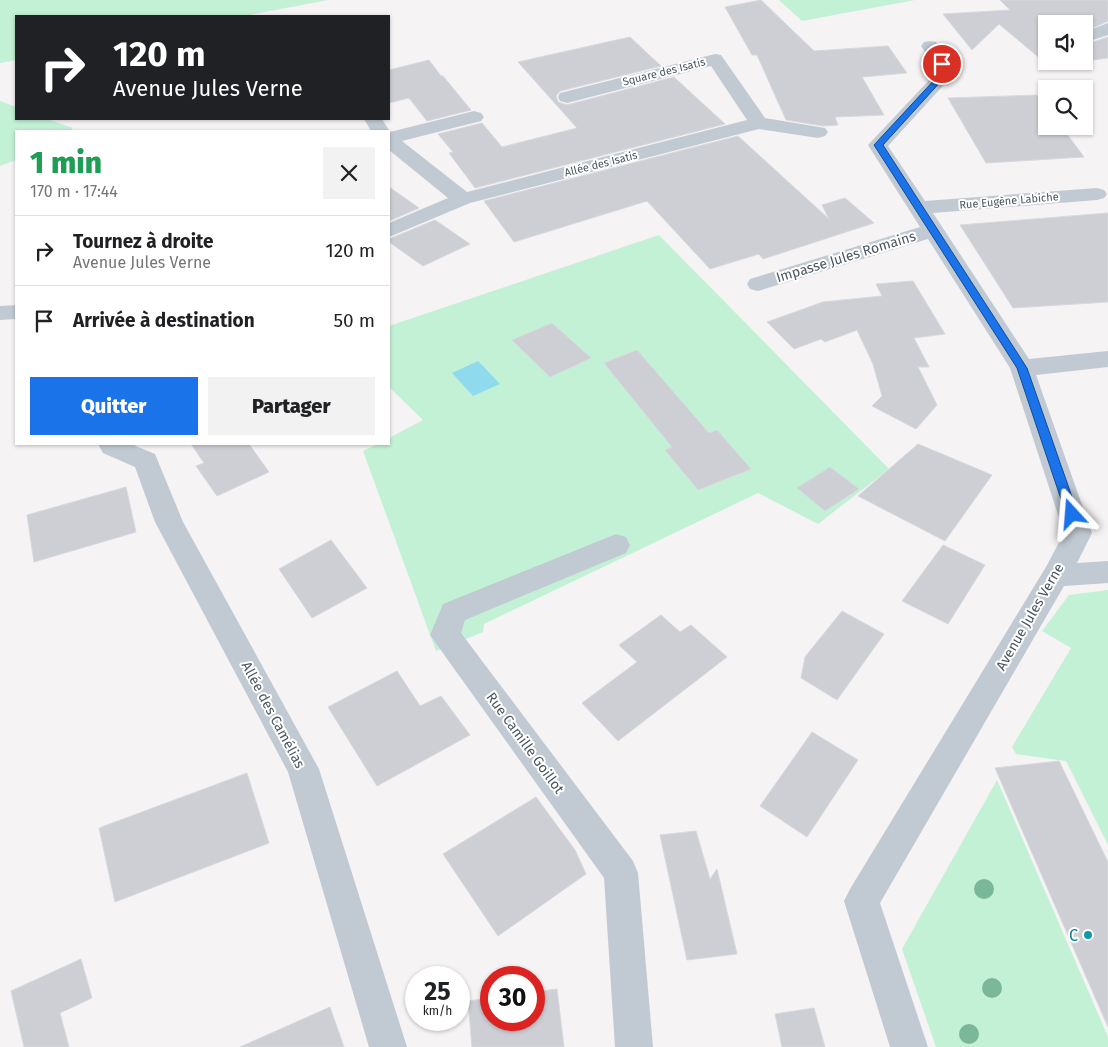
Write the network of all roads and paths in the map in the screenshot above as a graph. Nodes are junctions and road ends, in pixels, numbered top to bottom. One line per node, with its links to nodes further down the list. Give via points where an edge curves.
1 (930, 46): 10 (street, Avenue Jules Verne, via 942,64 941,78 878,145)
2 (567, 97): 4 (street, Square des Isatis, via 715,59)
3 (474, 117): 6 (street)
4 (759, 123): 5 (street, Allée des Isatis); 9 (street, Allée des Isatis)
5 (818, 132)
6 (390, 139)
7 (390, 140): 9 (street)
8 (1096, 194): 10 (street, Rue Eugène Labiche)
9 (463, 199): 11 (street, Allée des Isatis)
10 (927, 219): 12 (street, Impasse Jules Romains); 16 (street, Avenue Jules Verne)
11 (390, 231)
12 (758, 284)
13 (15, 312): 14 (street)
14 (0, 313)
15 (1108, 359): 16 (street)
16 (1022, 368): 20 (street, Avenue Jules Verne, via 1078,532)
17 (112, 446): 21 (street, Allée des Camélias, via 146,461 169,522 303,768)
18 (616, 545): 22 (street, Rue Camille Goillot, via 453,612 445,635 621,873)
19 (1108, 572): 20 (street)
20 (1056, 575): 23 (street, Avenue Jules Verne, via 862,901)
21 (388, 1047)
22 (634, 1047)
23 (909, 1047)

